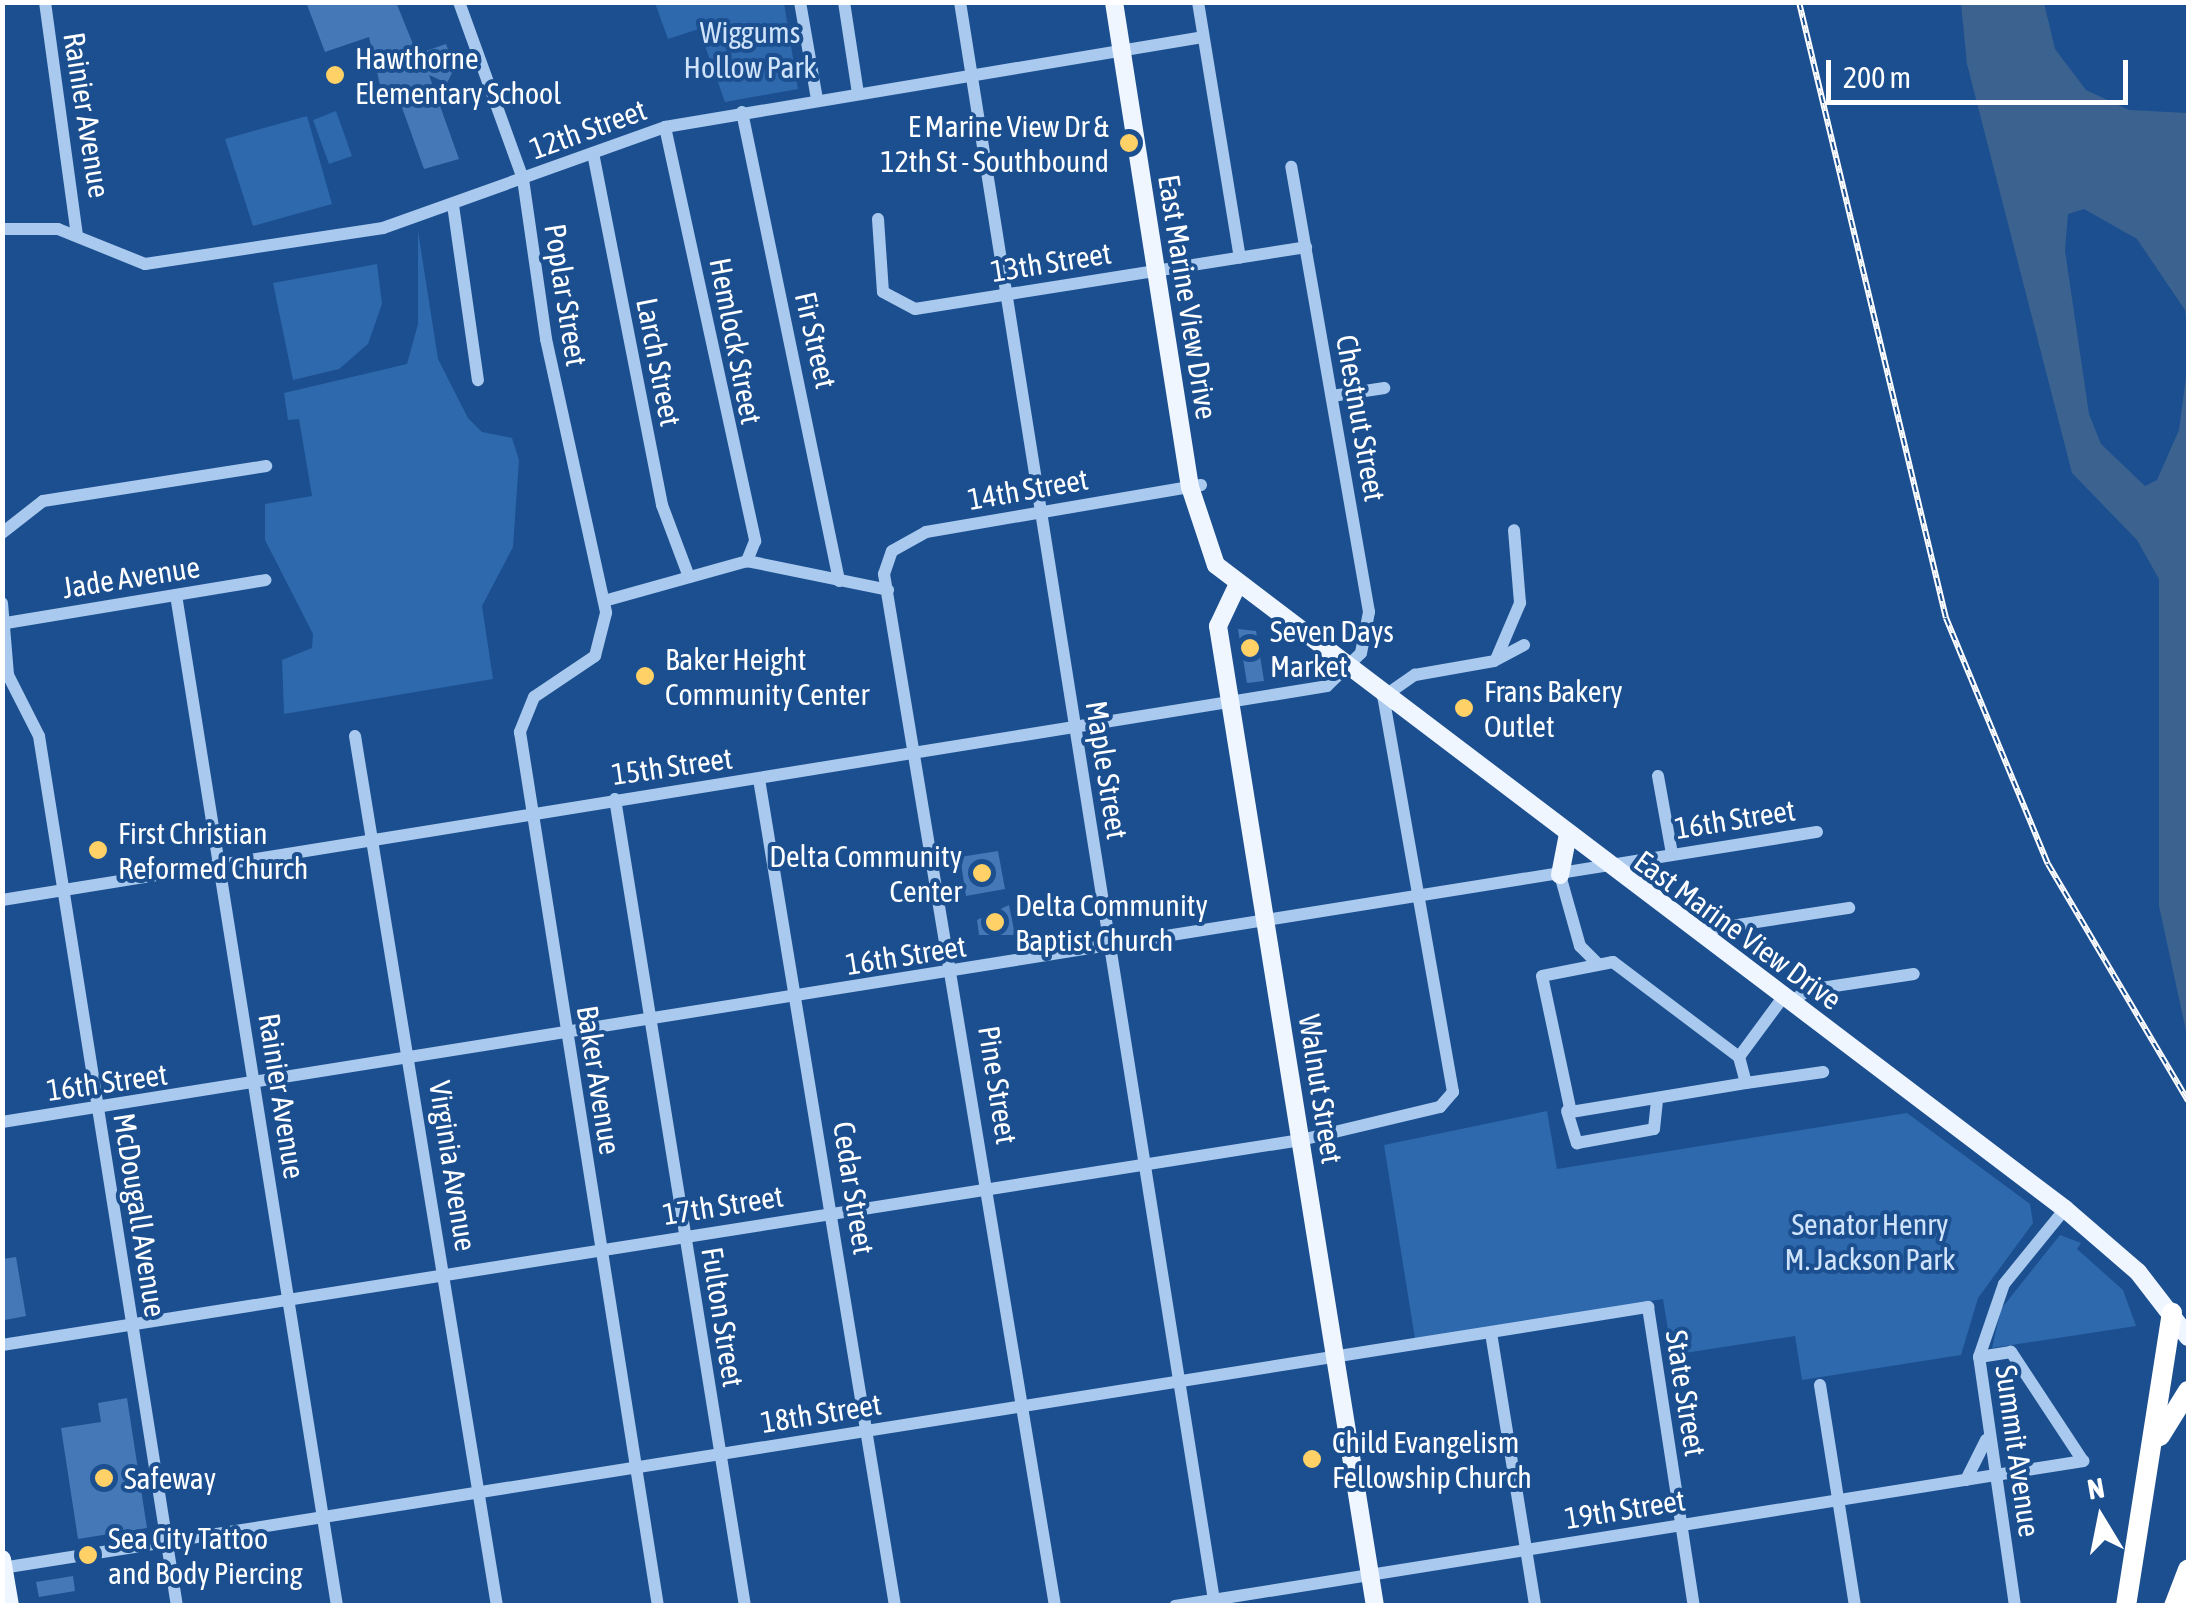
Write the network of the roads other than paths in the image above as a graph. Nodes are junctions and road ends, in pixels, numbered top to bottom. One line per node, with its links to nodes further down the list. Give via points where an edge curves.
1 (45, 2): 22 (street, Rainier Avenue)
2 (459, 2): 18 (street, Poplar Street)
3 (800, 2): 13 (street)
4 (844, 2): 12 (street)
5 (960, 2): 11 (street, Maple Street)
6 (1114, 2): 10 (main road, East Marine View Drive)
7 (1124, 2): 10 (main road, East Marine View Drive)
8 (1198, 2): 9 (street)
9 (1203, 37): 10 (street, 12th Street); 24 (street)
10 (1127, 51): 11 (street, 12th Street); 25 (main road, East Marine View Drive)
11 (972, 76): 12 (street, 12th Street); 26 (street, Maple Street)
12 (858, 93): 13 (street, 12th Street)
13 (817, 99): 14 (street, 12th Street)
14 (742, 112): 15 (street, 12th Street); 39 (street, Fir Street)
15 (665, 127): 16 (street, 12th Street); 35 (street, Hemlock Street, via 755,541)
16 (594, 152): 18 (street, 12th Street); 37 (street, Larch Street, via 662,505)
17 (1291, 166): 23 (street, Chestnut Street)
18 (523, 179): 19 (street, 12th Street); 43 (street, Poplar Street, via 556,392)
19 (453, 205): 22 (street, 12th Street, via 383,228 145,264); 27 (street)
20 (878, 219): 26 (street, 13th Street, via 886,300 915,309)
21 (2, 229): 22 (street, 12th Street)
22 (77, 236)
23 (1306, 246): 24 (street, 13th Street); 29 (street, Chestnut Street)
24 (1240, 258): 25 (street, 13th Street)
25 (1162, 271): 26 (street, 13th Street); 31 (main road, East Marine View Drive)
26 (1006, 294): 32 (street, Maple Street)
27 (478, 380)
28 (1384, 388): 29 (street)
29 (1332, 396): 48 (street, Chestnut Street, via 1370,624)
30 (266, 466): 34 (street, via 43,501)
31 (1196, 486): 32 (street, 14th Street); 40 (main road, East Marine View Drive, via 1206,546)
32 (1041, 512): 36 (street, 14th Street, via 906,540); 52 (street, Maple Street)
33 (1514, 530): 47 (street, via 1520,603)
34 (2, 533)
35 (747, 561): 37 (street); 39 (street)
36 (884, 574): 41 (street, Pine Street)
37 (689, 577): 43 (street)
38 (264, 580): 42 (street, Jade Avenue)
39 (839, 580): 41 (street)
40 (1236, 588): 48 (main road, East Marine View Drive); 51 (main road, Walnut Street, via 1218,611)
41 (888, 590): 54 (street, Pine Street)
42 (176, 595): 45 (street, Jade Avenue); 63 (street, Rainier Avenue)
43 (604, 601): 58 (street, Baker Avenue, via 595,656 521,712)
44 (2, 603): 45 (street, McDougall Avenue)
45 (6, 623): 49 (street, McDougall Avenue)
46 (1524, 645): 47 (street)
47 (1494, 661): 50 (street, via 1416,675)
48 (1346, 672): 50 (main road, East Marine View Drive); 51 (street, 15th Street, via 1307,692)
49 (5, 676): 66 (street, McDougall Avenue, via 39,736)
50 (1382, 696): 61 (main road, East Marine View Drive); 67 (street)
51 (1230, 704): 52 (street, 15th Street); 70 (main road, Walnut Street)
52 (1076, 731): 54 (street, 15th Street); 72 (street, Maple Street)
53 (356, 736): 60 (street, Virginia Avenue)
54 (919, 754): 56 (street, 15th Street); 74 (street, Pine Street)
55 (1658, 776): 62 (street)
56 (759, 779): 57 (street, 15th Street); 76 (street, Cedar Street)
57 (615, 799): 58 (street, 15th Street); 78 (street, Fulton Street)
58 (531, 811): 60 (street, 15th Street); 79 (street, Baker Avenue)
59 (1817, 832): 62 (street, 16th Street)
60 (374, 833): 63 (street, 15th Street); 81 (street, Virginia Avenue)
61 (1567, 838): 64 (main road, East Marine View Drive); 65 (main road)
62 (1672, 854): 64 (street, 16th Street)
63 (219, 862): 66 (street, 15th Street); 84 (street, Rainier Avenue)
64 (1604, 868): 65 (street, 16th Street); 71 (main road, East Marine View Drive)
65 (1560, 875): 67 (street, 16th Street); 73 (street, via 1580,946)
66 (64, 890): 68 (street, 15th Street); 86 (street, McDougall Avenue)
67 (1419, 898): 70 (street, 16th Street); 89 (street, 17th Street, via 1448,1103)
68 (2, 900)
69 (1849, 908): 71 (street)
70 (1267, 922): 72 (street, 16th Street); 89 (main road, Walnut Street)
71 (1695, 932): 77 (main road, East Marine View Drive)
72 (1111, 948): 74 (street, 16th Street); 90 (street, Maple Street)
73 (1597, 962): 80 (street, via 1613,962); 87 (street, via 1542,976)
74 (956, 972): 76 (street, 16th Street); 91 (street, Pine Street)
75 (1914, 974): 77 (street)
76 (799, 998): 78 (street, 16th Street); 93 (street, Cedar Street)
77 (1787, 999): 80 (street); 92 (main road, East Marine View Drive)
78 (650, 1022): 79 (street, 16th Street); 94 (street, Fulton Street)
79 (566, 1035): 81 (street, 16th Street); 95 (street, Baker Avenue)
80 (1740, 1057): 83 (street)
81 (410, 1059): 84 (street, 16th Street); 96 (street, Virginia Avenue)
82 (1823, 1072): 83 (street)
83 (1746, 1083): 85 (street)
84 (254, 1084): 86 (street, 16th Street); 97 (street, Rainier Avenue)
85 (1657, 1098): 87 (street); 87 (street, via 1654,1129 1576,1143)
86 (97, 1108): 88 (street, 16th Street); 100 (street, McDougall Avenue)
87 (1567, 1111)
88 (2, 1122)
89 (1301, 1140): 90 (street, 17th Street); 104 (main road, Walnut Street)
90 (1144, 1164): 91 (street, 17th Street); 106 (street, Maple Street)
91 (989, 1189): 93 (street, 17th Street); 109 (street, Pine Street)
92 (2064, 1209): 99 (main road, East Marine View Drive); 105 (street, Summit Avenue, via 2004,1284)
93 (832, 1214): 94 (street, 17th Street); 110 (street, Cedar Street)
94 (685, 1237): 95 (street, 17th Street); 112 (street, Fulton Street)
95 (601, 1250): 96 (street, 17th Street); 114 (street, Baker Avenue)
96 (444, 1275): 97 (street, 17th Street); 117 (street, Virginia Avenue)
97 (289, 1300): 100 (street, 17th Street); 119 (street, Rainier Avenue)
98 (1648, 1307): 101 (street, 18th Street); 120 (street, State Street)
99 (2172, 1313): 102 (main road, East Marine View Drive); 113 (highway)
100 (132, 1324): 103 (street, 17th Street); 121 (street, McDougall Avenue)
101 (1491, 1333): 104 (street, 18th Street); 122 (street)
102 (2188, 1337)
103 (2, 1345)
104 (1335, 1356): 106 (street, 18th Street); 126 (main road, Walnut Street)
105 (1979, 1357): 111 (street, Summit Avenue); 115 (street, 19th Street, via 2011,1352 2083,1461)
106 (1179, 1382): 109 (street, 18th Street); 127 (street, Maple Street)
107 (1820, 1385): 118 (street)
108 (2188, 1391): 113 (highway)
109 (1024, 1406): 110 (street, 18th Street); 135 (street, Pine Street)
110 (867, 1431): 112 (street, 18th Street); 134 (street, Cedar Street)
111 (1988, 1433): 115 (street, Summit Avenue); 116 (street)
112 (720, 1454): 114 (street, 18th Street); 133 (street, Fulton Street)
113 (2150, 1456): 142 (highway)
114 (635, 1468): 117 (street, 18th Street); 132 (street, Baker Avenue)
115 (1994, 1475): 116 (street, 19th Street); 141 (street, Summit Avenue)
116 (1966, 1480): 118 (street, 19th Street)
117 (478, 1493): 119 (street, 18th Street); 131 (street, Virginia Avenue)
118 (1838, 1500): 120 (street, 19th Street); 140 (street)
119 (324, 1517): 121 (street, 18th Street); 130 (street, Rainier Avenue)
120 (1682, 1525): 122 (street, 19th Street); 139 (street, State Street)
121 (166, 1542): 124 (street, 18th Street); 129 (street, McDougall Avenue)
122 (1526, 1550): 126 (street, 19th Street); 138 (street)
123 (2, 1558): 124 (main road)
124 (3, 1568): 128 (main road)
125 (2188, 1570): 143 (highway)
126 (1370, 1575): 127 (street, 19th Street); 137 (main road, Walnut Street)
127 (1214, 1602): 136 (street, 19th Street)
128 (10, 1606)
129 (177, 1606)
130 (338, 1606)
131 (497, 1606)
132 (658, 1606)
133 (745, 1606)
134 (895, 1606)
135 (1055, 1606)
136 (1175, 1606)
137 (1375, 1606)
138 (1535, 1606)
139 (1694, 1606)
140 (1855, 1606)
141 (2015, 1606)
142 (2126, 1606)
143 (2174, 1606)

